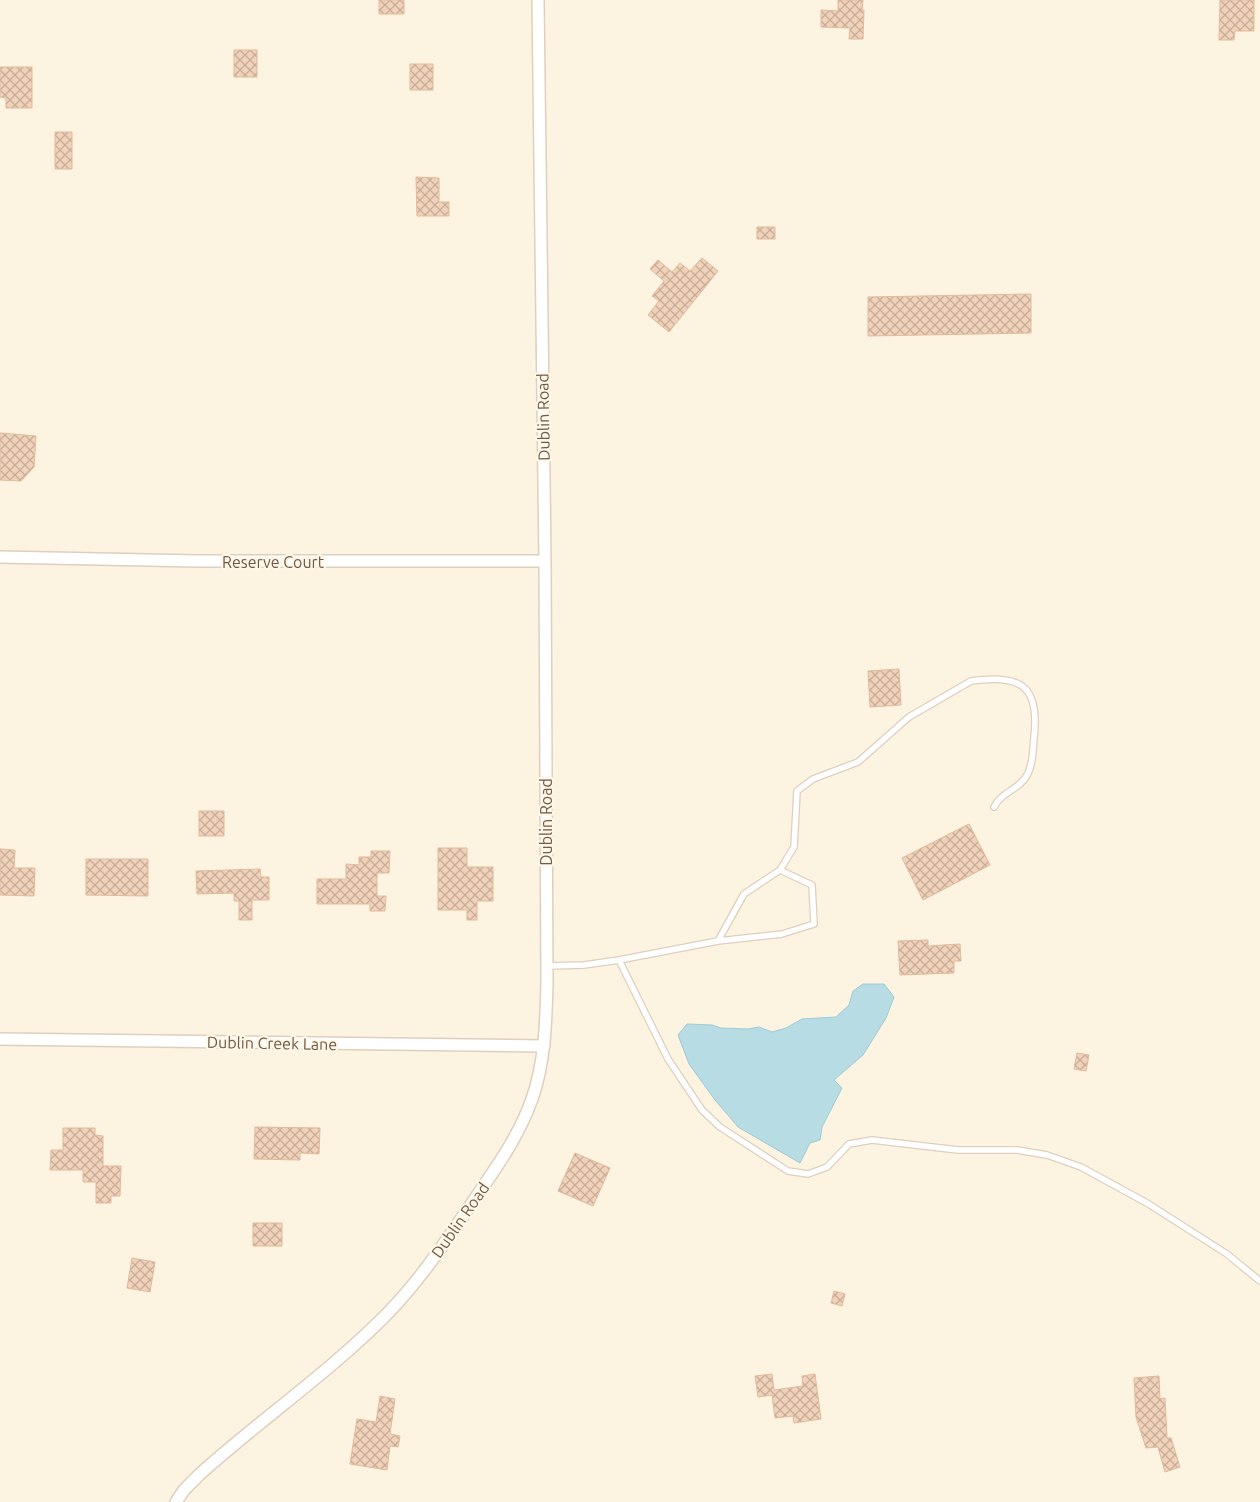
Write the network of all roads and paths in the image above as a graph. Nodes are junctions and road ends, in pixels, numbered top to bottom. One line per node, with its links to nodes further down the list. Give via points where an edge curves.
1 (538, 0): 3 (street, Dublin Road)
2 (0, 557): 3 (street, Reserve Court, via 207,562)
3 (546, 561): 8 (street, Dublin Road)
4 (994, 807): 5 (lane, via 1027,775 1035,714 1028,690 1018,683 982,680 970,682 910,716 858,762 813,779 797,791 794,847)
5 (780, 870): 6 (lane, via 744,894); 6 (lane, via 812,885 814,924 782,934)
6 (718, 942): 7 (lane)
7 (619, 960): 8 (lane); 11 (lane, via 668,1059 702,1110 720,1127 788,1171 808,1174 827,1167 848,1144 872,1140 958,1150 1017,1150 1047,1155 1081,1167 1147,1203 1227,1254)
8 (547, 966): 10 (street, Dublin Road)
9 (0, 1039): 10 (street, Dublin Creek Lane)
10 (544, 1046): 12 (street, Dublin Road, via 532,1099 518,1132 423,1272 383,1317 200,1474)
11 (1260, 1281)
12 (176, 1502)

